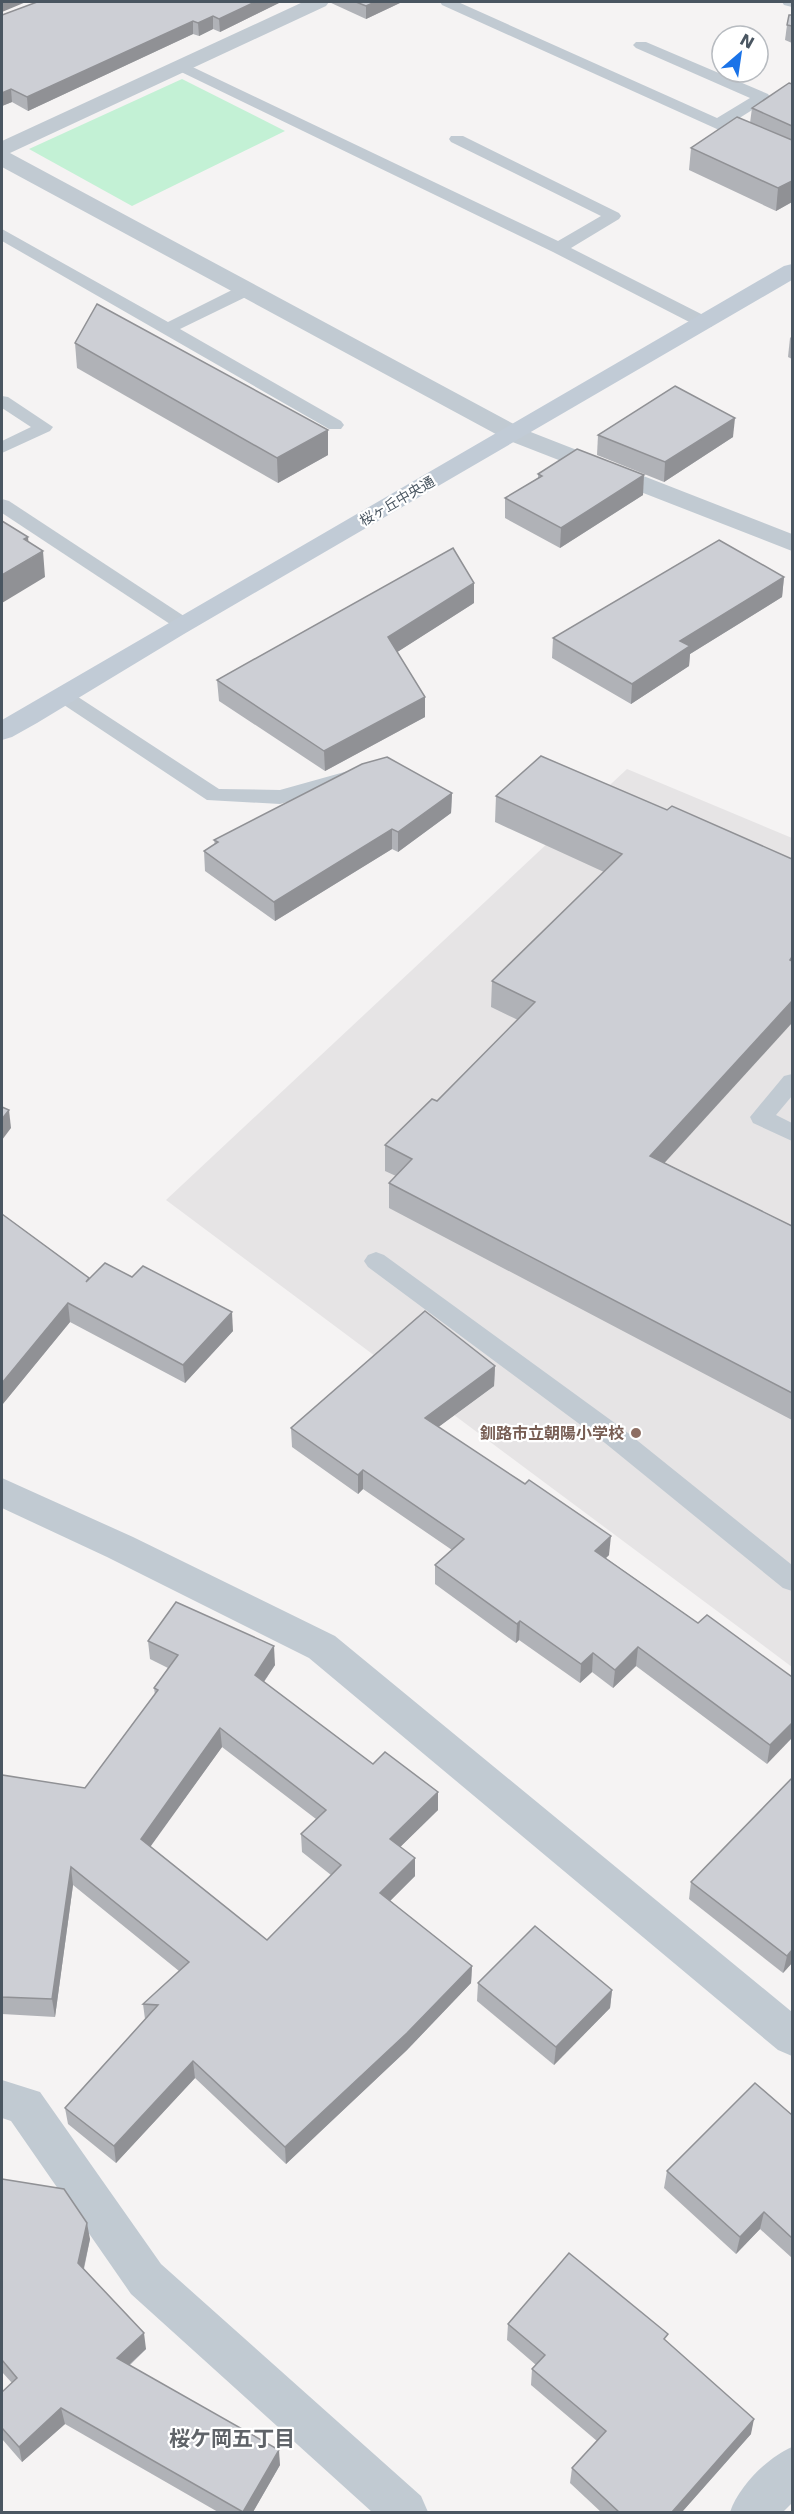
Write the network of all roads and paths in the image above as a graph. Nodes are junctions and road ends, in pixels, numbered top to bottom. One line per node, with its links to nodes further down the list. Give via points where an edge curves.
1 (319, 2): 4 (street)
2 (447, 2): 5 (lane)
3 (641, 45): 5 (lane, via 762,97)
4 (180, 66): 7 (street); 11 (lane)
5 (719, 124): 9 (lane)
6 (457, 139): 11 (lane, via 613,216)
7 (2, 149)
8 (2, 158): 13 (street)
9 (792, 158)
10 (2, 234): 15 (lane)
11 (559, 248): 14 (lane)
12 (792, 271): 14 (street, 桜ヶ丘中央通)
13 (246, 290): 15 (lane); 18 (street)
14 (705, 323): 18 (street, 桜ヶ丘中央通)
15 (169, 328): 17 (lane)
16 (2, 401): 19 (lane, via 44,427)
17 (335, 425)
18 (514, 434): 21 (street); 22 (street, 桜ヶ丘中央通)
19 (2, 448)
20 (2, 505): 22 (lane)
21 (792, 543)
22 (183, 624): 23 (street, 桜ヶ丘中央通)
23 (65, 697): 24 (street, 桜ヶ丘中央通); 25 (lane, via 214,795 280,797)
24 (2, 731)
25 (369, 772)
26 (792, 1082): 27 (lane, via 761,1117)
27 (792, 1133)
28 (376, 1261): 30 (lane, via 614,1436)
29 (2, 1492): 31 (street, via 322,1647)
30 (792, 1580)
31 (792, 2037)
32 (2, 2099): 34 (street, via 25,2106 146,2279)
33 (792, 2470): 35 (street)
34 (405, 2512)
35 (753, 2512)

